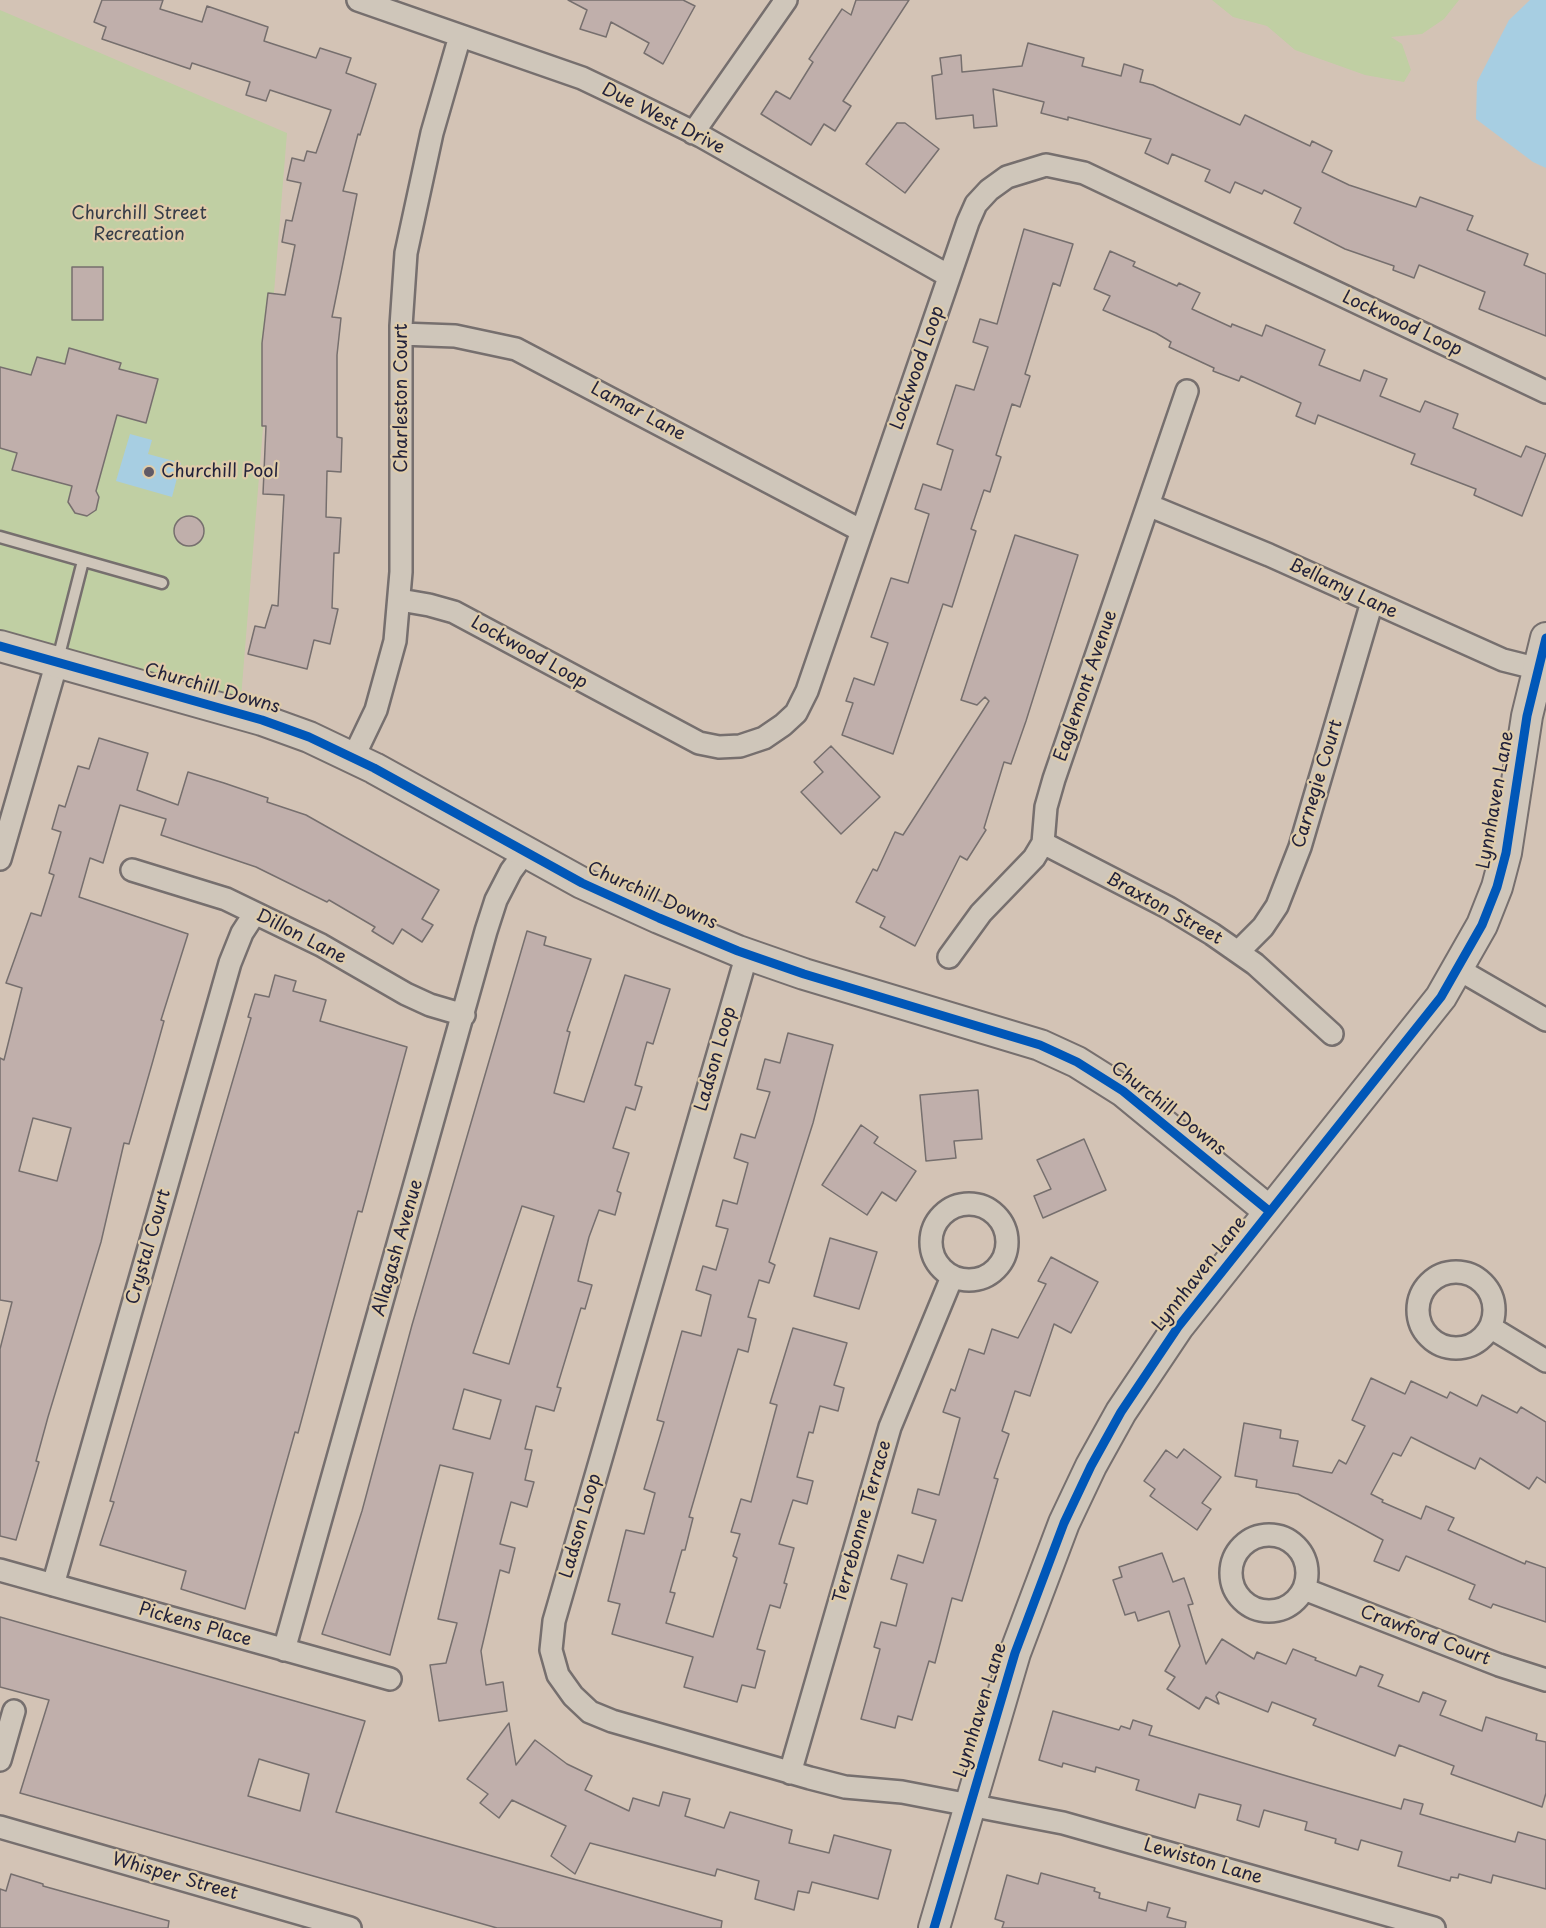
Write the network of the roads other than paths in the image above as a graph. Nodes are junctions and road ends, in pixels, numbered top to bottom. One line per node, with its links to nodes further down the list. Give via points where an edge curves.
1 (358, 0): 3 (street, Due West Drive)
2 (786, 0): 4 (street)
3 (460, 36): 4 (street, Due West Drive, via 582,78); 6 (street, Charleston Court, via 418,190 406,253)
4 (693, 133): 5 (street, Due West Drive)
5 (949, 276): 8 (street, Lockwood Loop, via 976,204 989,190 1026,169 1064,167 1084,173); 10 (street, Lockwood Loop)
6 (401, 334): 10 (street, Lamar Lane, via 455,336 516,349); 14 (street, Charleston Court)
7 (1187, 391): 9 (street, Eaglemont Avenue)
8 (1546, 392)
9 (1148, 505): 15 (street, Bellamy Lane); 22 (street, Eaglemont Avenue, via 1046,807)
10 (862, 531): 14 (street, Lockwood Loop, via 796,713 764,738 740,746 699,743 454,612)
11 (0, 537): 12 (lane)
12 (83, 561): 13 (lane); 18 (lane)
13 (162, 583)
14 (400, 600): 20 (street, Charleston Court, via 376,710)
15 (1372, 602): 19 (street, Bellamy Lane, via 1503,660); 27 (street, Carnegie Court, via 1300,847 1277,906)
16 (1546, 638): 19 (street, Lynnhaven Lane)
17 (0, 646): 18 (street, Churchill Downs)
18 (57, 662): 20 (street, Churchill Downs, via 262,720); 21 (street)
19 (1539, 669): 30 (street, Lynnhaven Lane, via 1527,716 1512,823 1500,876 1482,925)
20 (353, 758): 23 (street, Churchill Downs)
21 (3, 837): 24 (street)
22 (1043, 843): 27 (street, Braxton Street, via 1168,908); 29 (street)
23 (525, 852): 28 (street, Churchill Downs, via 582,883); 31 (street, Allagash Avenue, via 496,900)
24 (0, 859)
25 (132, 870): 26 (street, Dillon Lane, via 226,899)
26 (255, 913): 31 (street, Dillon Lane, via 414,998); 39 (street, Crystal Court, via 230,963)
27 (1238, 952): 33 (street, Braxton Street)
28 (747, 954): 34 (street, Churchill Downs, via 996,1031 1077,1062 1123,1091); 46 (street, Ladson Loop, via 554,1621 551,1650 558,1675 590,1712)
29 (949, 957)
30 (1458, 969): 32 (street); 34 (street, Lynnhaven Lane, via 1441,997)
31 (464, 1015): 41 (street, Allagash Avenue)
32 (1546, 1020)
33 (1332, 1034)
34 (1269, 1211): 47 (street, Lynnhaven Lane, via 1156,1358 1091,1466 1037,1588)
35 (952, 1277): 46 (street, Terrebonne Terrace, via 890,1427)
36 (1490, 1327): 37 (street)
37 (1546, 1361)
38 (0, 1570): 39 (street, Pickens Place)
39 (53, 1585): 41 (street, Pickens Place)
40 (1304, 1589): 43 (street, Crawford Court)
41 (284, 1650): 42 (street, Pickens Place)
42 (390, 1679)
43 (1546, 1680)
44 (14, 1711): 45 (street)
45 (0, 1760)
46 (790, 1773): 47 (street, Ladson Loop, via 845,1788 902,1792)
47 (970, 1805): 50 (street, Lynnhaven Lane); 51 (street, Lewiston Lane, via 1113,1837)
48 (0, 1827): 49 (street, Whisper Street)
49 (350, 1928)
50 (934, 1928)
51 (1434, 1928)

